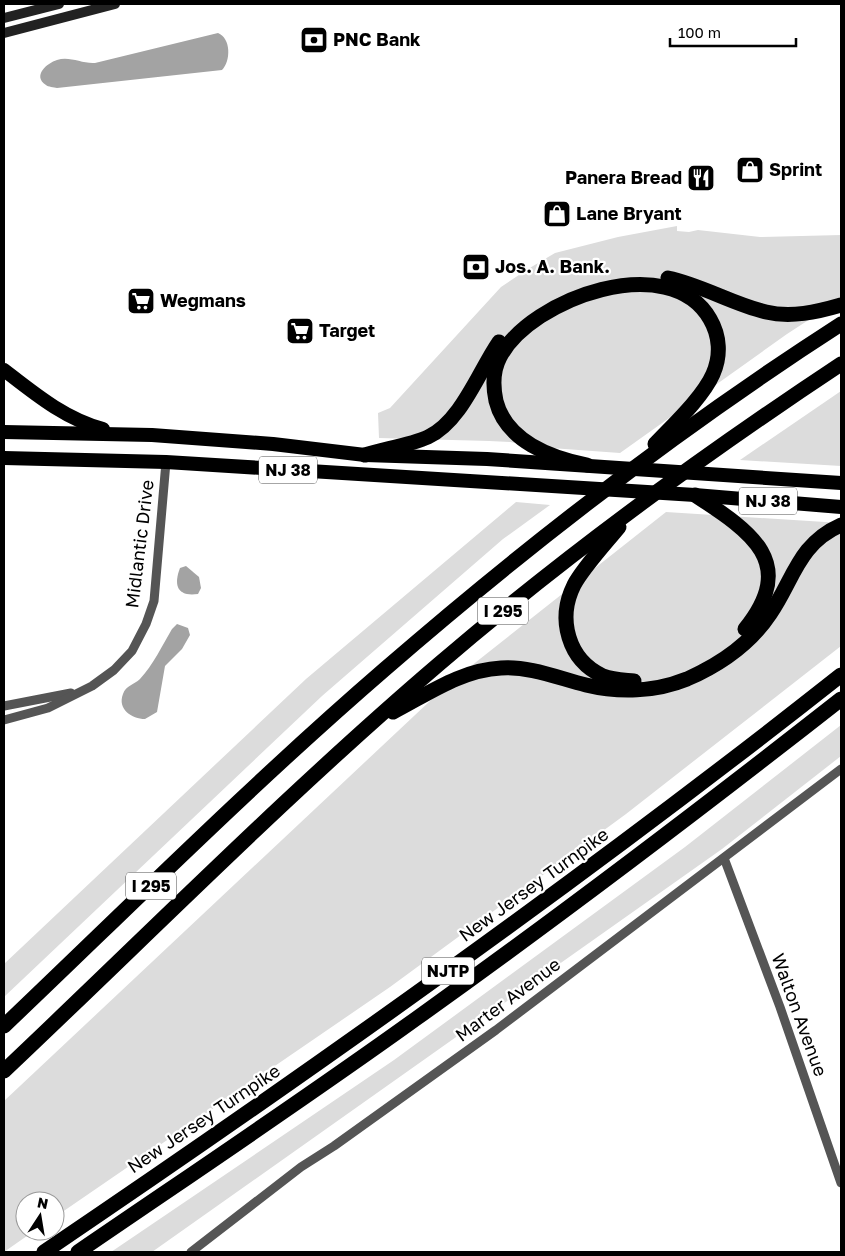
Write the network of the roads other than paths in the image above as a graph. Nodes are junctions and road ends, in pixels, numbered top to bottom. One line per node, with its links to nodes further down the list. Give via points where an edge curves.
1 (59, 4): 3 (main road)
2 (115, 4): 4 (main road)
3 (4, 18)
4 (4, 33)
5 (841, 305): 13 (highway, via 806,313 767,313 662,276 630,277 585,287 539,308 511,328 490,355 454,415 438,430 428,437)
6 (841, 324): 17 (highway, I 295)
7 (841, 364): 10 (highway, I 295)
8 (4, 370): 12 (highway, via 72,418)
9 (841, 374): 10 (highway)
10 (792, 397): 21 (highway, I 295)
11 (4, 432): 12 (highway, NJ 38)
12 (124, 434): 13 (highway, NJ 38, via 273,444)
13 (365, 455): 16 (highway, NJ 38)
14 (4, 458): 15 (highway, NJ 38)
15 (166, 462): 19 (highway, NJ 38); 24 (street, Midlantic Drive, via 154,601 146,624 132,651 114,670)
16 (593, 466): 17 (highway, via 566,461 517,435 498,408 494,392 499,358 508,343 522,330 555,307 618,286 660,285 693,298 705,310 714,324 718,358 704,389); 18 (highway, NJ 38)
17 (634, 467): 31 (highway, I 295, via 467,600 299,745)
18 (841, 483)
19 (695, 495): 20 (highway, NJ 38); 21 (highway, via 732,520 755,541 768,569 764,601 746,629 716,653 678,671 639,681 605,677 590,669 571,644 565,614 575,583)
20 (841, 507)
21 (634, 508): 28 (highway, I 295, via 493,619)
22 (841, 525): 28 (highway, via 813,542 756,632 722,660 685,679 627,690 588,686 524,669 482,670 441,686)
23 (841, 674): 34 (highway, New Jersey Turnpike / NJTP, via 649,823 475,952 356,1038)
24 (81, 691): 26 (street, Midlantic Drive); 27 (street, Midlantic Drive, via 48,708)
25 (841, 699): 35 (highway, NJTP, via 505,954 296,1103)
26 (4, 706)
27 (4, 720)
28 (376, 720): 32 (highway, I 295)
29 (841, 769): 30 (street, Marter Avenue)
30 (724, 858): 33 (street, Walton Avenue); 36 (street, Marter Avenue, via 496,1030 301,1167)
31 (4, 1026)
32 (4, 1071)
33 (841, 1183)
34 (44, 1252)
35 (78, 1252)
36 (191, 1252)

